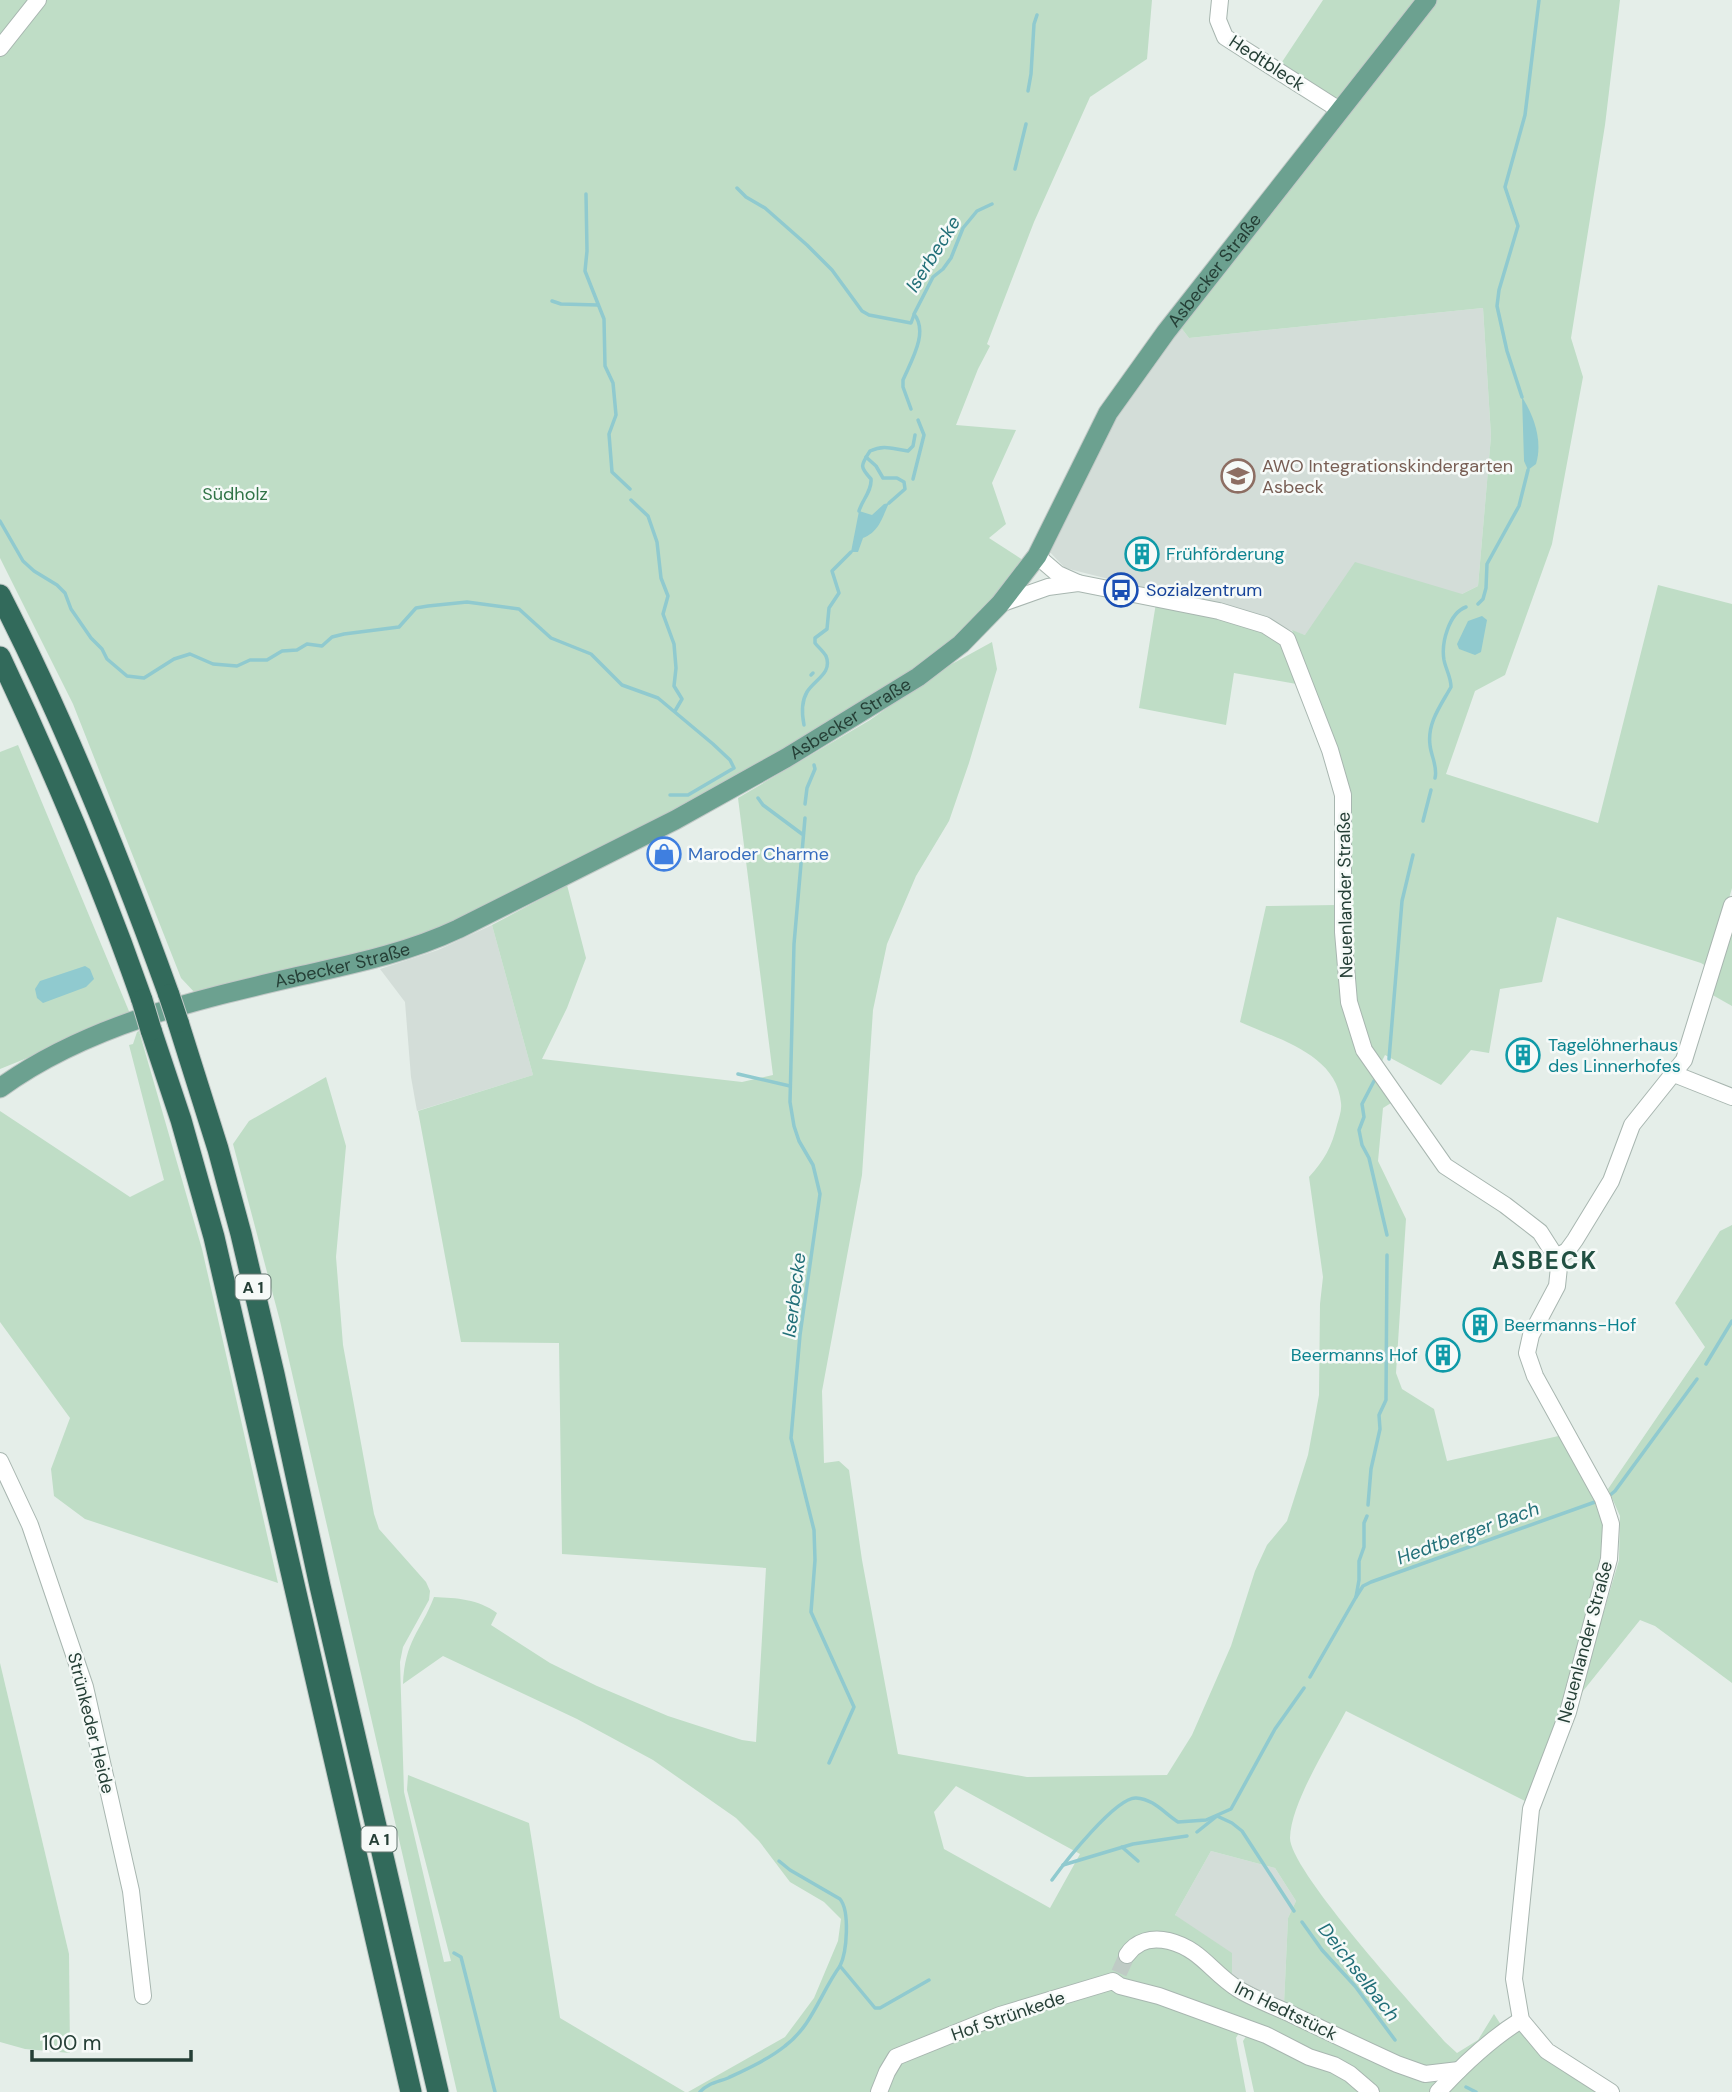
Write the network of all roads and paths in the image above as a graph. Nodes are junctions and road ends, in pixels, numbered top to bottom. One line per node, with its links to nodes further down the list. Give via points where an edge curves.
1 (38, 0): 4 (street)
2 (1220, 0): 5 (street, Hedtbleck, via 1218,20 1225,37)
3 (1427, 0): 5 (main road, Asbecker Straße)
4 (0, 48)
5 (1341, 111): 6 (main road, Asbecker Straße, via 1166,332 1108,413)
6 (1032, 563): 7 (street, Neuenlander Straße); 8 (street); 10 (main road, Asbecker Straße)
7 (1078, 583): 8 (street, Neuenlander Straße); 16 (street, Neuenlander Straße, via 1219,611 1265,625 1287,639 1343,795 1343,932 1349,1002 1364,1050 1446,1166 1540,1232)
8 (1058, 586): 10 (street, Neuenlander Straße)
9 (0, 595): 24 (highway, A 1, bridge, via 76,758 140,914 218,1149)
10 (1000, 604): 14 (main road, Asbecker Straße, via 961,645 918,677 786,758 675,820 458,929 392,955 158,1013 77,1042 30,1066)
11 (0, 657): 23 (highway, A 1, bridge, via 90,858 181,1120 214,1237)
12 (1732, 905): 13 (street, via 1684,1059)
13 (1674, 1074): 15 (street); 16 (street, via 1632,1125 1611,1181 1576,1240)
14 (0, 1088)
15 (1732, 1097)
16 (1556, 1257): 21 (street, Neuenlander Straße, via 1558,1286 1531,1335 1527,1353 1602,1499 1611,1536 1609,1559 1567,1712 1531,1809 1514,1979)
17 (0, 1461): 19 (street, Strünkeder Heide, via 30,1525 85,1687 131,1891)
18 (1127, 1955): 22 (street, Im Hedtstück, via 1138,1942 1154,1939 1182,1945 1207,1960 1239,1990 1397,2064 1425,2074)
19 (143, 1996)
20 (1159, 1996): 25 (street, Hof Strünkede, via 1120,1986 1116,1977 1000,2015 896,2057); 26 (street, Im Hedtstück, via 1334,2065)
21 (1521, 2020): 22 (street); 28 (street, via 1547,2051)
22 (1459, 2070): 27 (street)
23 (411, 2092)
24 (438, 2092)
25 (878, 2092)
26 (1371, 2092)
27 (1438, 2092)
28 (1611, 2092)

